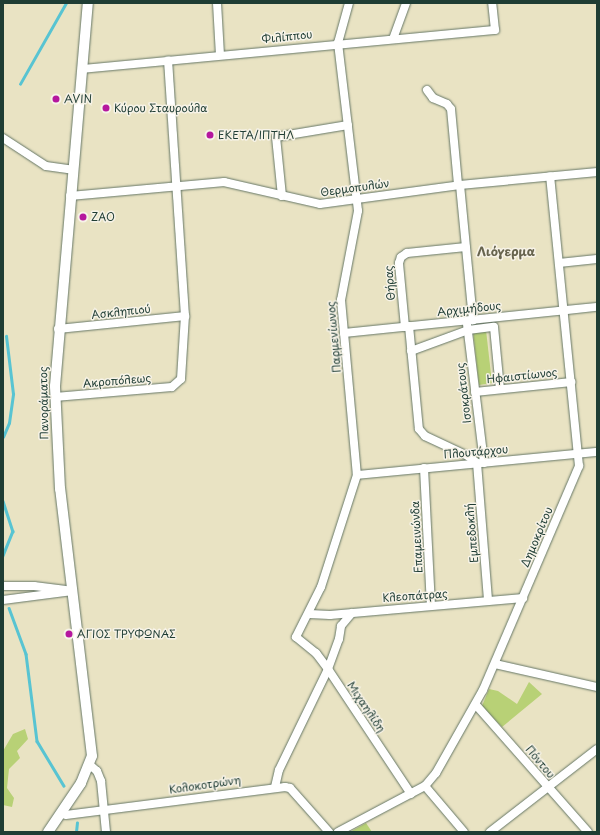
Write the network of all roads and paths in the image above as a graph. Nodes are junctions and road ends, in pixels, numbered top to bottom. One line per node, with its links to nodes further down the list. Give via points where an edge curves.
1 (88, 3): 10 (main road, Πανοράματος)
2 (217, 3): 8 (street)
3 (349, 3): 7 (street, Παρμενίωνος)
4 (406, 3): 6 (street)
5 (492, 3): 6 (street, Φιλίππου, via 495,30)
6 (393, 39): 7 (street, Φιλίππου)
7 (338, 43): 8 (street, Φιλίππου); 12 (street, Παρμενίωνος)
8 (220, 55): 9 (street, Φιλίππου)
9 (168, 61): 10 (street, Φιλίππου); 18 (street)
10 (82, 69): 14 (main road, Πανοράματος)
11 (427, 90): 17 (street, Ισοκράτους, via 433,98 447,104 451,109)
12 (348, 125): 20 (street, via 276,137); 21 (street, Παρμενίωνος)
13 (3, 138): 14 (street, via 46,166)
14 (72, 170): 19 (main road, Πανοράματος)
15 (597, 172): 16 (street, Θερμοπυλών)
16 (550, 176): 17 (street, Θερμοπυλών); 24 (street, Δημοκρίτου)
17 (459, 185): 21 (street, Θερμοπυλών); 22 (street, Ισοκράτους)
18 (176, 186): 19 (street, Θερμοπυλών); 20 (street, Θερμοπυλών, via 224,182); 27 (street)
19 (70, 196): 30 (main road, Πανοράματος)
20 (282, 196): 21 (street, Θερμοπυλών, via 317,205)
21 (358, 200): 32 (street, Παρμενίωνος, via 357,222 341,297)
22 (466, 247): 28 (street, Ισοκράτους); 29 (street, Θήρας, via 407,253 401,257 399,263)
23 (597, 259): 24 (street)
24 (559, 263): 26 (street, Δημοκρίτου)
25 (597, 307): 26 (street, Αρχιμήδους)
26 (563, 311): 28 (street, Αρχιμήδους); 34 (street, Δημοκρίτου)
27 (185, 316): 30 (street, Ασκληπιού); 37 (street, Ακροπόλεως, via 179,383 172,387)
28 (470, 320): 29 (street, Αρχιμήδους); 31 (street, Ισοκράτους)
29 (407, 326): 32 (street, Αρχιμήδους); 33 (street)
30 (58, 329): 37 (main road, Πανοράματος)
31 (468, 330): 33 (street); 35 (street, via 494,327); 36 (street, Ισοκράτους)
32 (344, 333): 42 (street, Παρμενίωνος)
33 (411, 351): 40 (street, via 420,429 425,436)
34 (571, 382): 35 (street, Ηφαιστίωνος); 39 (street, Δημοκρίτου)
35 (500, 389): 36 (street, Ηφαιστίωνος)
36 (475, 392): 40 (street, Ισοκράτους)
37 (55, 397): 44 (main road, Πανοράματος, via 58,462)
38 (597, 452): 39 (street, Πλουτάρχου)
39 (578, 454): 40 (street, Πλουτάρχου); 45 (street, Δημοκρίτου, via 579,466)
40 (480, 463): 41 (street, Πλουτάρχου); 47 (street, Εμπεδοκλή)
41 (424, 468): 42 (street, Πλουτάρχου); 48 (street, Επαμεινώνδα)
42 (357, 475): 50 (street, Παρμενίωνος, via 321,587)
43 (3, 586): 44 (street, via 34,586)
44 (72, 591): 46 (street); 57 (main road, Πανοράματος, via 91,740)
45 (523, 598): 47 (street, Κλεοπάτρας); 52 (street, Δημοκρίτου)
46 (3, 600)
47 (488, 601): 48 (street, Κλεοπάτρας)
48 (431, 605): 49 (street, Κλεοπάτρας)
49 (352, 613): 50 (street, Κλεοπάτρας); 53 (street, via 341,626)
50 (309, 614): 51 (street, Παρμενίωνος)
51 (296, 637): 53 (street, Μιχαηλίδη, via 316,653)
52 (495, 664): 54 (street); 55 (street, Δημοκρίτου)
53 (328, 669): 59 (street, via 279,770); 61 (street, Μιχαηλίδη)
54 (597, 687)
55 (476, 705): 58 (street, Δημοκρίτου, via 438,770); 60 (street, Πόντου)
56 (597, 749): 60 (street)
57 (90, 765): 62 (main road, Πανοράματος); 63 (street, via 101,778)
58 (425, 786): 61 (street, Δημοκρίτου); 70 (street)
59 (275, 787): 63 (street, Κολοκοτρώνη); 68 (street, Κολοκοτρώνη, via 290,788)
60 (548, 788): 71 (street); 72 (street, Πόντου)
61 (411, 794): 69 (street, Δημοκρίτου)
62 (72, 798): 64 (main road, Πανοράματος); 65 (main road, Πανοράματος)
63 (103, 810): 64 (street, Κολοκοτρώνη); 67 (street)
64 (66, 815): 66 (main road, Πανοράματος)
65 (48, 832)
66 (55, 832)
67 (106, 832)
68 (329, 832)
69 (338, 832)
70 (464, 832)
71 (490, 832)
72 (588, 832)

